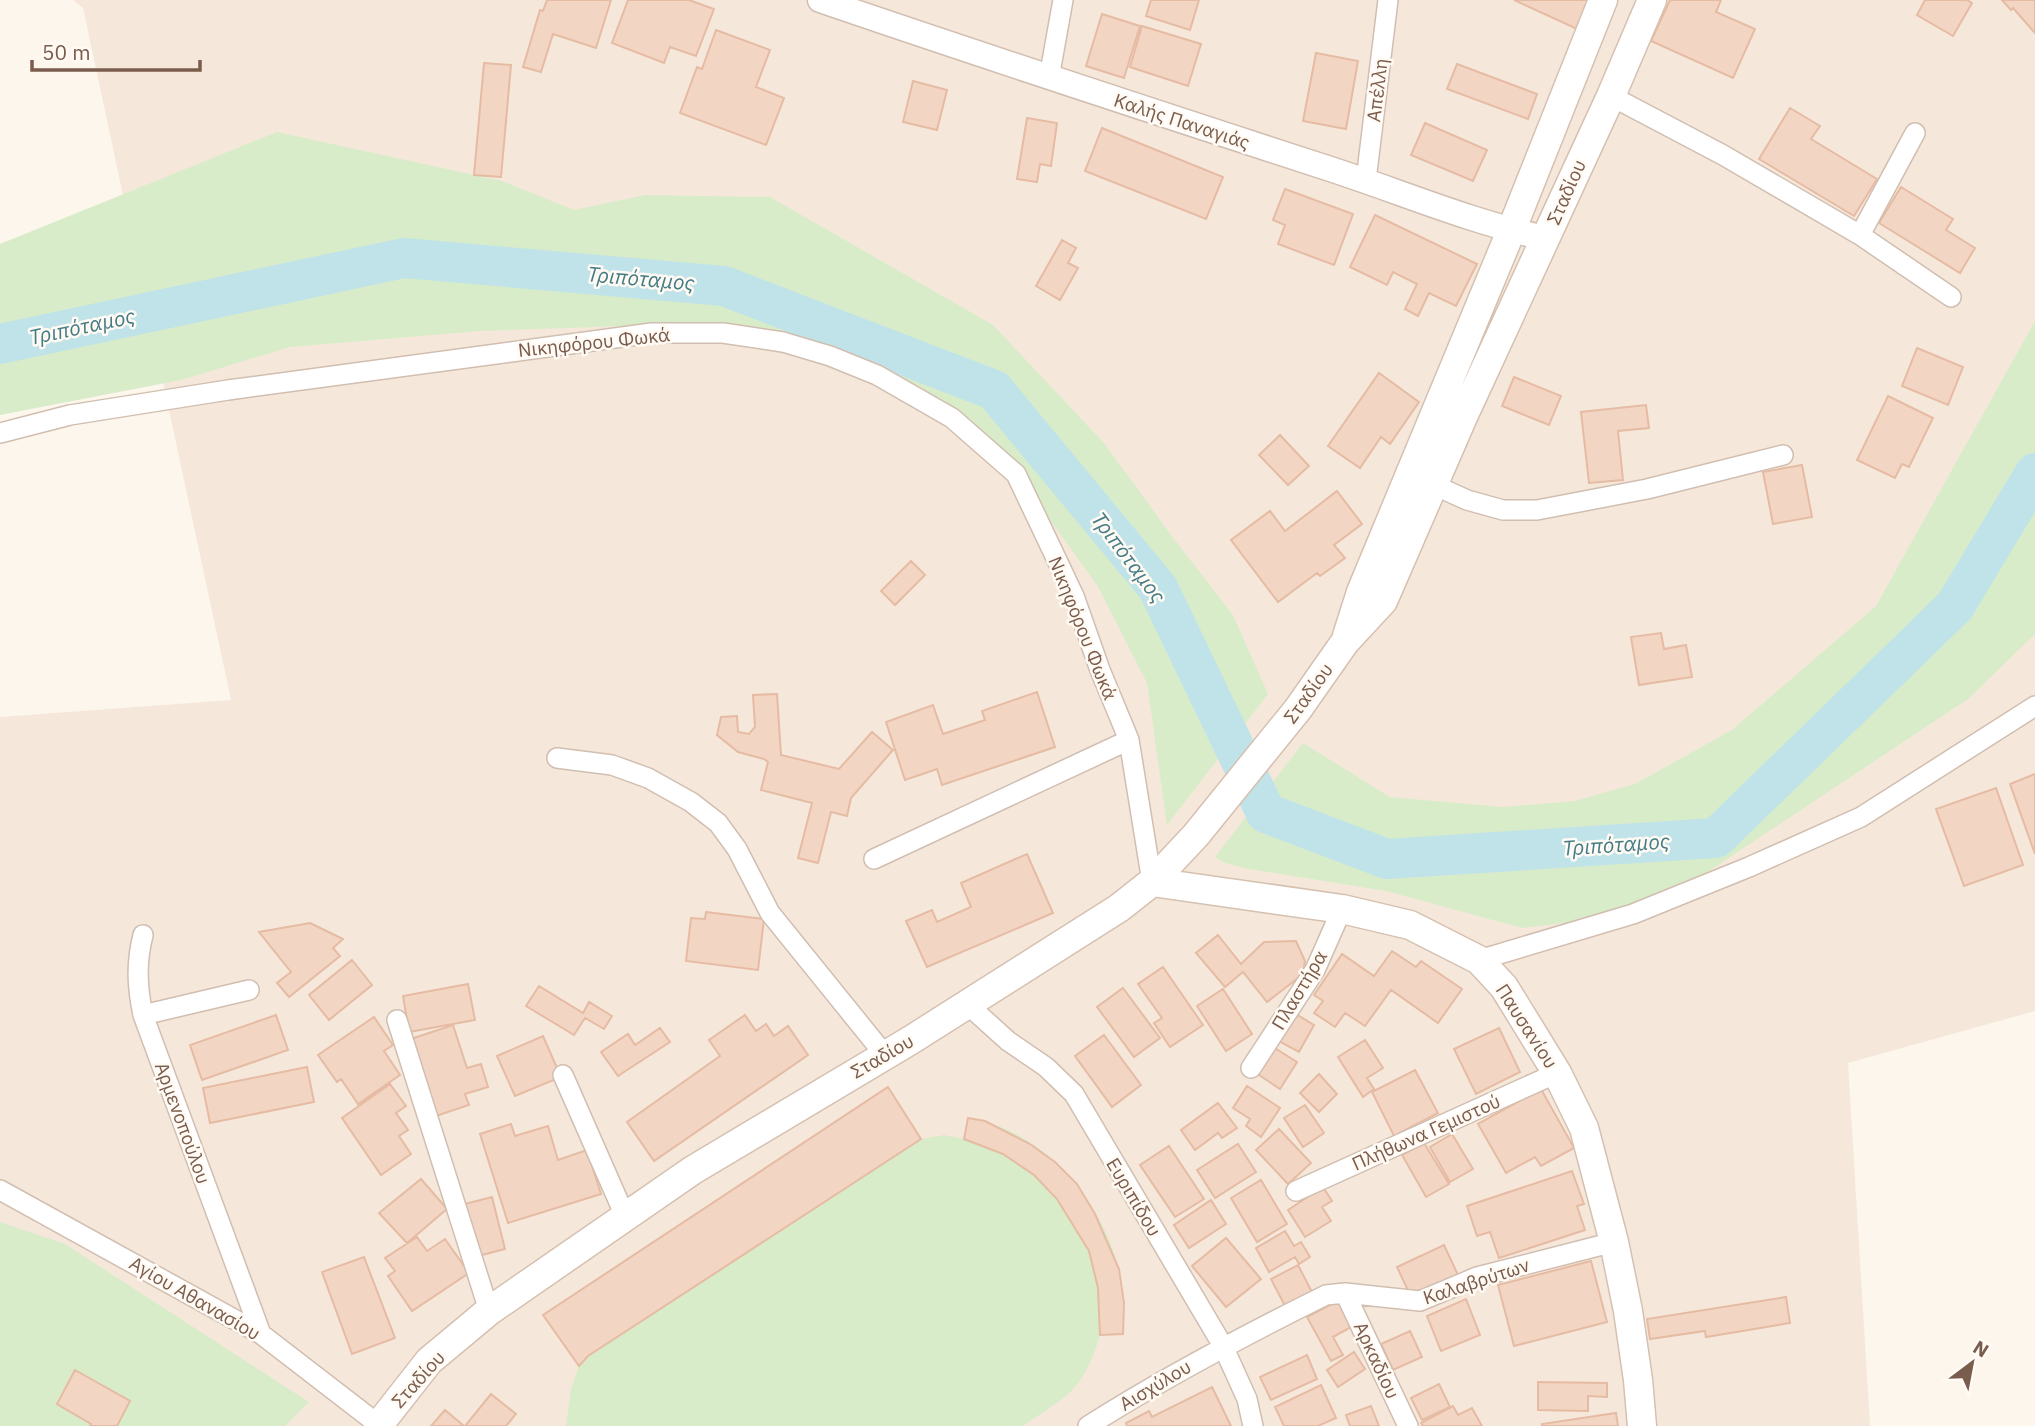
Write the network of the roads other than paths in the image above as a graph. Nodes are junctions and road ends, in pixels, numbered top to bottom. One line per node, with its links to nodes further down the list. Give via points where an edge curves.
1 (820, 0): 6 (street, Καλής Παναγιάς)
2 (1063, 0): 6 (street)
3 (1388, 0): 9 (street, Απέλλη)
4 (1603, 0): 10 (main road, Σταδίου)
5 (1653, 0): 7 (main road, Σταδίου)
6 (1049, 78): 9 (street, Καλής Παναγιάς)
7 (1611, 96): 11 (street); 12 (main road, Σταδίου)
8 (1915, 133): 11 (street)
9 (1366, 180): 10 (street, Καλής Παναγιάς)
10 (1511, 231): 12 (street, Καλής Παναγιάς); 17 (main road, Σταδίου, via 1361,592)
11 (1860, 235): 13 (street)
12 (1545, 238): 16 (main road, Σταδίου)
13 (1951, 298)
14 (0, 433): 19 (street, Νικηφόρου Φωκά, via 71,415 228,390 652,333 723,333 783,342 877,375 952,418 1016,474 1074,596)
15 (1783, 455): 16 (street, via 1647,489 1537,510 1503,510)
16 (1434, 485): 17 (main road, Σταδίου, via 1383,601)
17 (1345, 642): 22 (main road, Σταδίου, via 1298,709)
18 (2035, 706): 25 (street, via 1861,817 1633,914)
19 (1129, 740): 21 (street); 22 (street, Νικηφόρου Φωκά)
20 (557, 758): 30 (street, via 612,765 648,778 718,823 770,913)
21 (874, 859)
22 (1152, 882): 23 (main road, Παυσανίου); 27 (main road, Σταδίου, via 1119,908)
23 (1342, 909): 25 (main road, Παυσανίου, via 1410,925); 31 (street, Πλαστήρα, via 1315,970)
24 (144, 934): 28 (street, Αρμενοπούλου, via 137,958)
25 (1479, 960): 32 (main road, Παυσανίου, via 1504,987)
26 (249, 990): 28 (street)
27 (967, 1004): 30 (main road, Σταδίου); 41 (street, Ευριπίδου, via 1074,1094)
28 (143, 1015): 40 (street, Αρμενοπούλου)
29 (397, 1020): 39 (street)
30 (884, 1054): 36 (main road, Σταδίου)
31 (1251, 1068)
32 (1557, 1073): 35 (street, Πλήθωνα Γεμιστού); 37 (main road, Παυσανίου, via 1584,1128)
33 (563, 1075): 36 (street)
34 (0, 1190): 40 (street, Αγίου Αθανασίου)
35 (1296, 1191)
36 (625, 1216): 39 (main road, Σταδίου)
37 (1614, 1242): 38 (street, Καλαβρύτων, via 1477,1277 1419,1301); 46 (main road, Παυσανίου)
38 (1345, 1293): 41 (street, Καλαβρύτων, via 1326,1295); 45 (street, Αρκαδίου)
39 (489, 1311): 42 (main road, Σταδίου, via 429,1362)
40 (261, 1334): 42 (street, Αγίου Αθανασίου)
41 (1223, 1346): 43 (street, Αισχύλου); 44 (street, Ευριπίδου, via 1247,1399)
42 (378, 1425)
43 (1088, 1426)
44 (1252, 1426)
45 (1408, 1426)
46 (1642, 1426)

